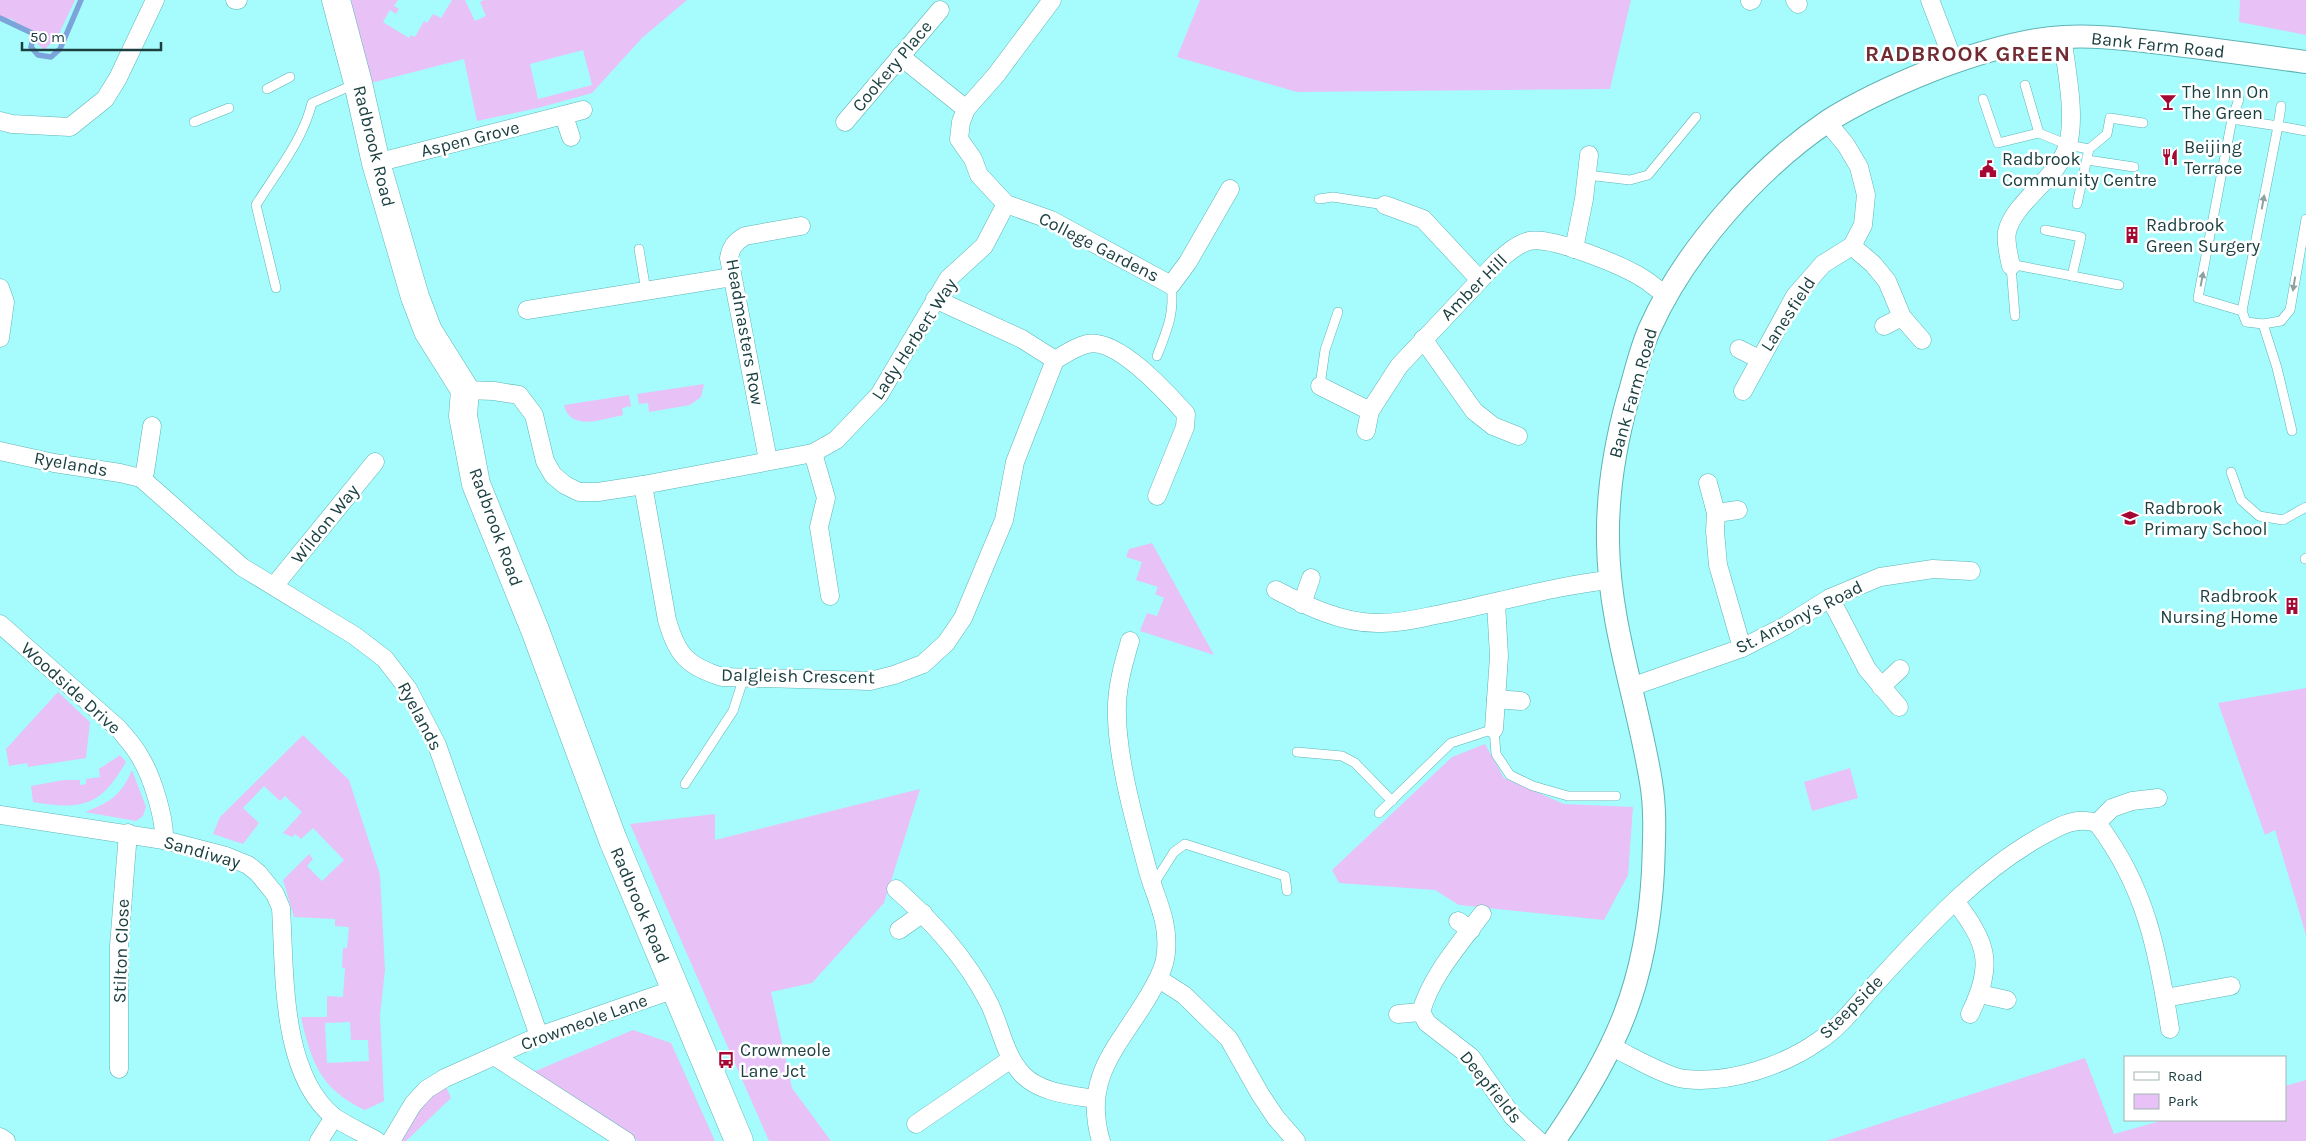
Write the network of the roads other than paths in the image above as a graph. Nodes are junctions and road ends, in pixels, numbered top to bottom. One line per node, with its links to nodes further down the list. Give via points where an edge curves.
1 (155, 0): 23 (street, via 106,99 70,127)
2 (336, 0): 11 (main road, Radbrook Road)
3 (1052, 0): 18 (street)
4 (1930, 0): 9 (street)
5 (940, 10): 7 (street, Cookery Place)
6 (2062, 36): 8 (street, Bank Farm Road, via 2120,38); 9 (street, Bank Farm Road, via 2008,46); 32 (street, via 2071,120)
7 (900, 56): 18 (street); 25 (street, Cookery Place)
8 (2306, 62)
9 (1952, 63): 26 (street, Bank Farm Road, via 1878,93)
10 (290, 77): 13 (lane)
11 (358, 83): 36 (main road, Radbrook Road); 57 (lane, via 312,103 299,140 256,205)
12 (2024, 85): 30 (lane)
13 (267, 90)
14 (1983, 99): 30 (lane, via 1998,142)
15 (2239, 99): 22 (lane)
16 (2281, 106): 28 (lane)
17 (229, 108): 24 (lane)
18 (966, 109): 41 (street, via 959,138 979,175)
19 (583, 110): 20 (street, Aspen Grove)
20 (564, 116): 31 (street); 36 (street, Aspen Grove)
21 (1696, 117): 38 (lane, via 1648,175 1630,180)
22 (2232, 119): 28 (lane); 62 (lane, one-way to 22, via 2198,298)
23 (0, 121)
24 (194, 122)
25 (845, 122)
26 (1827, 122): 47 (street, via 1859,167 1866,195 1863,225); 59 (street, Bank Farm Road, via 1775,164 1720,220)
27 (2143, 123): 33 (lane, via 2110,118 2107,134)
28 (2278, 126): 29 (lane); 62 (lane, one-way to 28)
29 (2306, 131)
30 (2039, 133): 32 (lane)
31 (571, 137)
32 (2068, 145): 33 (lane); 50 (street, via 2054,170 2018,212 2007,232)
33 (2089, 149): 35 (lane)
34 (1589, 155): 38 (street)
35 (2087, 160): 37 (lane); 42 (lane)
36 (376, 163): 76 (main road, Radbrook Road, via 428,331)
37 (2134, 167)
38 (1586, 175): 49 (street)
39 (1230, 189): 54 (street, College Gardens)
40 (1319, 199): 43 (lane, via 1333,197)
41 (1006, 204): 54 (street, College Gardens, via 1051,220); 60 (street, Lady Herbert Way, via 984,246 948,279)
42 (2077, 204)
43 (1385, 205): 53 (street, via 1423,219)
44 (2306, 219): 66 (lane, one-way to 66, via 2290,310 2282,321)
45 (801, 226): 52 (street, Headmasters Row, via 745,236 736,241 729,258)
46 (2045, 230): 51 (lane, via 2081,237)
47 (1852, 246): 65 (street, via 1888,281); 73 (street, Lanesfield, via 1823,264 1809,278)
48 (639, 248): 58 (lane)
49 (1574, 249): 53 (street, Amber Hill, via 1554,242 1529,241 1511,250); 59 (street, Amber Hill, via 1644,279)
50 (2010, 265): 51 (lane); 64 (lane)
51 (2072, 276): 55 (lane)
52 (732, 277): 58 (street); 85 (street, Headmasters Row)
53 (1479, 279): 69 (street, Amber Hill)
54 (1171, 285): 72 (lane, via 1172,318)
55 (2119, 285)
56 (0, 288): 68 (street, via 6,302)
57 (276, 288)
58 (646, 291): 61 (street)
59 (1666, 295): 97 (street, Bank Farm Road, via 1648,332 1613,461 1607,540)
60 (935, 298): 74 (street, via 1022,339); 84 (street, Lady Herbert Way, via 879,395 836,440)
61 (527, 310)
62 (2242, 311): 66 (lane, via 2246,322)
63 (1338, 312): 75 (lane, via 1325,350)
64 (2015, 316)
65 (1902, 317): 67 (street); 70 (street)
66 (2263, 324): 81 (lane)
67 (1884, 326)
68 (0, 338)
69 (1423, 339): 78 (street, Amber Hill, via 1399,366); 82 (street, via 1474,411 1493,426)
70 (1922, 340)
71 (1739, 349): 73 (street, Lanesfield)
72 (1157, 356)
73 (1759, 359): 77 (street, Lanesfield)
74 (1055, 360): 91 (street, via 1088,344 1103,346 1124,355 1153,378 1186,414 1185,427); 108 (street, Dalgleish Crescent, via 1015,462 1004,520 963,618 946,643 923,664 870,681)
75 (1320, 386): 78 (street)
76 (465, 390): 90 (street, Lady Herbert Way, via 519,395 534,415 545,461 553,475 565,485 579,492 598,492); 134 (main road, Radbrook Road, via 463,416 476,484 535,630 613,840)
77 (1743, 391)
78 (1370, 410): 80 (street, Amber Hill)
79 (152, 426): 88 (street, via 145,472)
80 (1366, 431)
81 (2292, 431)
82 (1518, 436)
83 (0, 451): 88 (street, Ryelands)
84 (814, 453): 85 (street, Lady Herbert Way); 100 (street, via 826,498 819,527)
85 (768, 460): 90 (street, Lady Herbert Way)
86 (375, 462): 98 (street, Wildon Way)
87 (2231, 472): 92 (lane, via 2241,500 2259,516 2283,520)
88 (141, 478): 98 (street, Ryelands, via 242,567)
89 (1708, 483): 94 (street)
90 (643, 485): 108 (street, Dalgleish Crescent, via 673,640 685,659 701,670 722,676)
91 (1158, 496)
92 (2306, 507)
93 (1738, 510): 94 (street)
94 (1716, 513): 106 (street, via 1718,565)
95 (1972, 570): 101 (street, St. Antony's Road, via 1933,569 1880,577)
96 (1311, 578): 103 (street)
97 (1609, 580): 102 (street, via 1581,583); 109 (street, Bank Farm Road, via 1617,636)
98 (274, 586): 142 (street, Ryelands, via 355,636 385,659 408,689 437,745)
99 (1276, 590): 103 (street)
100 (830, 596)
101 (1830, 598): 106 (street, St. Antony's Road); 110 (street, via 1867,669)
102 (1496, 603): 103 (street, via 1375,623 1328,614); 111 (street, via 1499,656)
103 (1302, 604)
104 (0, 624): 124 (street, Woodside Drive, via 119,729 141,757 155,793)
105 (1130, 641): 125 (street, via 1119,682 1120,750)
106 (1742, 648): 109 (street, St. Antony's Road)
107 (1900, 669): 110 (street)
108 (744, 677): 116 (lane, via 733,711)
109 (1631, 687): 143 (street, Bank Farm Road, via 1655,816 1652,898 1644,953 1632,997)
110 (1881, 687): 113 (street)
111 (1496, 699): 112 (street); 114 (street)
112 (1521, 701)
113 (1899, 707)
114 (1494, 729): 117 (lane, via 1496,754 1510,775 1533,786 1568,796); 119 (lane, via 1451,743)
115 (1297, 752): 119 (lane, via 1342,756 1355,763)
116 (685, 784)
117 (1616, 796)
118 (2158, 798): 122 (street, via 2132,801 2112,808)
119 (1392, 801): 120 (lane)
120 (1379, 813)
121 (0, 815): 123 (street, Sandiway)
122 (2098, 823): 128 (street, Steepside, via 2085,819 2050,832 2004,860); 136 (street, via 2124,864 2150,924)
123 (128, 833): 124 (street, Sandiway); 146 (street, Stilton Close, via 119,946)
124 (164, 840): 148 (street, Sandiway, via 248,865 275,894 281,908 286,989 297,1058 309,1087)
125 (1153, 885): 127 (lane, via 1174,852 1185,844 1284,876); 132 (street, via 1167,930 1166,954)
126 (896, 889): 129 (street)
127 (1287, 891)
128 (1955, 901): 135 (street, via 1973,925 1984,949 1985,974); 143 (street, Steepside, via 1820,1041 1771,1066 1719,1080 1683,1079)
129 (923, 913): 131 (street); 145 (street, via 968,966 990,1005)
130 (1482, 914): 138 (street, via 1464,926 1426,997)
131 (899, 930)
132 (1159, 979): 147 (street, via 1113,1050); 158 (street, via 1184,995 1229,1039 1260,1094)
133 (2231, 986): 136 (street)
134 (675, 989): 142 (street, Crowmeole Lane); 156 (main road, Radbrook Road)
135 (1980, 994): 137 (street); 140 (street)
136 (2165, 998): 141 (street)
137 (2006, 1000)
138 (1422, 1012): 139 (street); 159 (street, Deepfields, via 1427,1023 1471,1057 1513,1117)
139 (1398, 1014)
140 (1970, 1014)
141 (2170, 1029)
142 (539, 1036): 144 (street, Crowmeole Lane)
143 (1612, 1047): 160 (street, Bank Farm Road, via 1586,1095)
144 (494, 1056): 154 (street, Crowmeole Lane, via 427,1089 413,1104); 155 (street, Crowmeole Lane)
145 (1010, 1059): 147 (street, via 1024,1076 1044,1088); 149 (street)
146 (119, 1070)
147 (1094, 1099): 157 (street, via 1094,1120)
148 (334, 1117): 152 (street); 153 (street, Sandiway)
149 (916, 1124)
150 (0, 1137): 151 (street)
151 (6, 1141)
152 (319, 1141)
153 (377, 1141)
154 (391, 1141)
155 (626, 1141)
156 (739, 1141)
157 (1100, 1141)
158 (1296, 1141)
159 (1539, 1141)
160 (1554, 1141)

